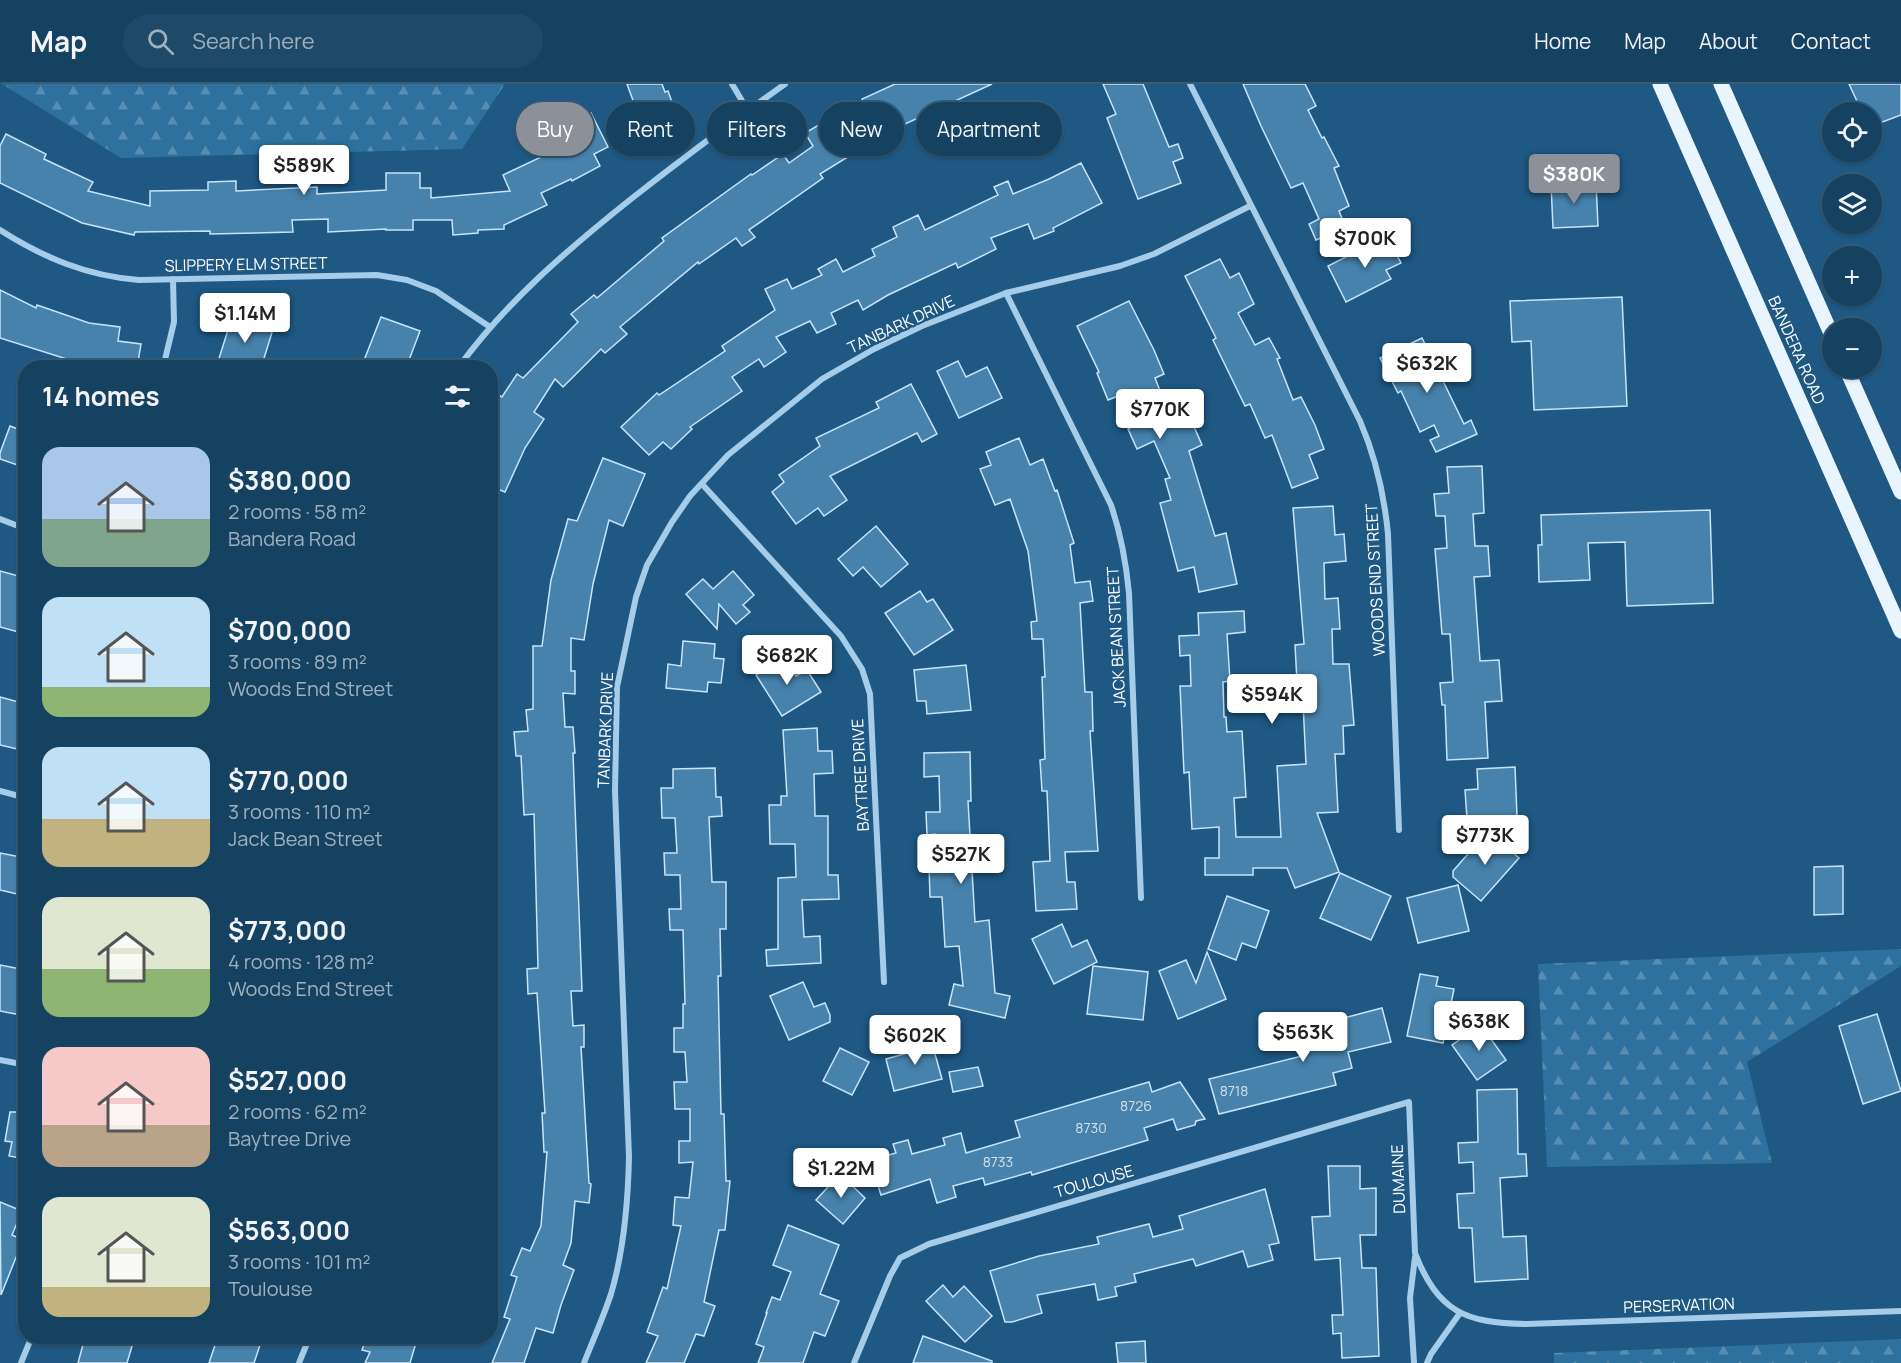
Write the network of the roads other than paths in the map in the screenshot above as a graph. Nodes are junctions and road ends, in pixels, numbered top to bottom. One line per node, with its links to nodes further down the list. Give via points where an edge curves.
1 (732, 84): 6 (street)
2 (785, 84): 7 (street)
3 (1190, 84): 9 (street, WOODS END STREET)
4 (1660, 84): 22 (main road, BANDERA ROAD)
5 (1721, 84): 13 (main road)
6 (743, 102)
7 (760, 102)
8 (707, 141): 14 (street, via 569,249)
9 (1250, 206): 12 (street, TANBARK DRIVE, via 1154,254); 25 (street, WOODS END STREET, via 1360,421 1379,473 1388,534)
10 (0, 230): 11 (street, SLIPPERY ELM STREET, via 53,260 84,270 120,279)
11 (173, 279): 14 (street, SLIPPERY ELM STREET, via 376,275 407,280 436,291); 15 (street, via 174,322)
12 (1006, 293): 18 (street, TANBARK DRIVE, via 922,326 822,379 728,455); 26 (street, JACK BEAN STREET, via 1111,505 1120,533 1129,592)
13 (1824, 318)
14 (490, 327): 16 (street)
15 (165, 360)
16 (465, 360)
17 (1850, 378): 19 (main road)
18 (702, 484): 27 (street, BAYTREE DRIVE, via 841,636 862,669 870,694); 38 (street, TANBARK DRIVE, via 672,522 647,565 636,597 617,687 615,791 628,1204 611,1294)
19 (1901, 492)
20 (0, 519): 21 (street)
21 (18, 526)
22 (1901, 631)
23 (0, 791): 24 (street)
24 (18, 796)
25 (1399, 830)
26 (1141, 898)
27 (884, 982)
28 (0, 1060): 29 (street)
29 (18, 1063)
30 (1409, 1102): 31 (street, DUMAINE); 39 (street, TOULOUSE, via 911,1251 900,1258 890,1276)
31 (1415, 1253): 33 (street, DUMAINE, via 1433,1291); 40 (street, DUMAINE, via 1410,1298)
32 (1901, 1311): 33 (street, PERSERVATION, via 1526,1324 1481,1321)
33 (1460, 1313): 41 (street)
34 (29, 1344): 36 (street)
35 (307, 1344): 37 (street)
36 (21, 1363)
37 (299, 1363)
38 (584, 1363)
39 (854, 1363)
40 (1414, 1363)
41 (1427, 1363)

